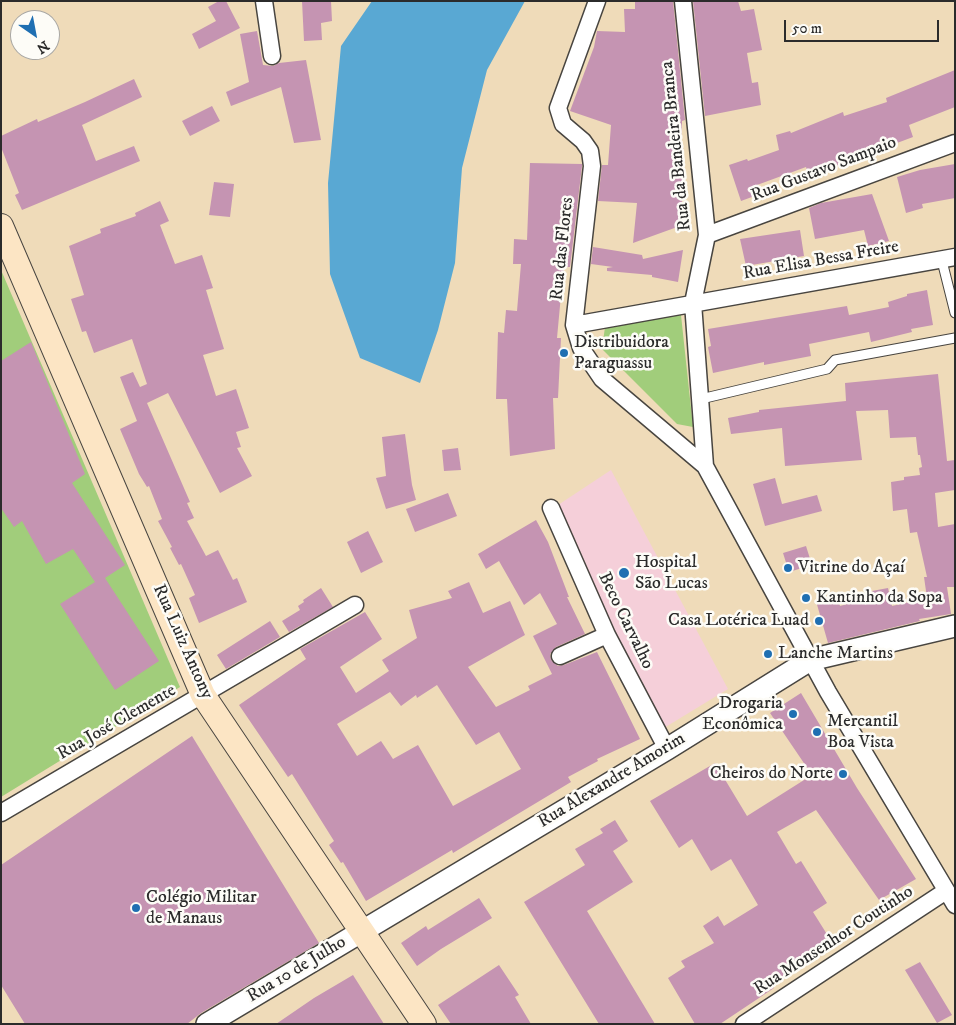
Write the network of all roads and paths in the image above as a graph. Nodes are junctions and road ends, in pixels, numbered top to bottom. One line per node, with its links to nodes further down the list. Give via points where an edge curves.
1 (264, 1): 4 (street)
2 (596, 1): 11 (street, Rua das Flores, via 558,108 563,124 590,151 592,166)
3 (683, 1): 7 (street, Rua da Bandeira Branca)
4 (272, 56)
5 (955, 143): 7 (street, Rua Gustavo Sampaio)
6 (1, 226): 21 (main road, Rua Luiz Antony)
7 (707, 235): 9 (street, Rua da Bandeira Branca)
8 (948, 259): 9 (street, Rua Elisa Bessa Freire); 10 (lane)
9 (693, 303): 11 (street, Rua Elisa Bessa Freire); 13 (street, Rua da Bandeira Branca)
10 (955, 312)
11 (574, 325): 14 (street, Rua das Flores, via 581,348 602,379)
12 (955, 338): 13 (lane, via 835,360 827,369)
13 (701, 399): 14 (street, Rua da Bandeira Branca)
14 (705, 466): 20 (street)
15 (551, 508): 18 (street, Beco Carvalho)
16 (356, 605): 21 (street, Rua José Clemente)
17 (955, 626): 20 (street, Rua Alexandre Amorim)
18 (607, 635): 19 (street); 22 (street, Beco Carvalho)
19 (560, 656)
20 (810, 660): 22 (street, Rua Alexandre Amorim); 24 (street)
21 (203, 695): 23 (street, Rua José Clemente); 26 (main road, Rua Luiz Antony)
22 (667, 749): 26 (street, Rua Alexandre Amorim)
23 (1, 813)
24 (946, 891): 25 (street); 29 (street, Rua Monsenhor Coutinho)
25 (955, 906)
26 (362, 931): 27 (street, Rua 10 de Julho); 28 (main road, Rua Luiz Antony)
27 (207, 1024)
28 (424, 1024)
29 (744, 1024)

